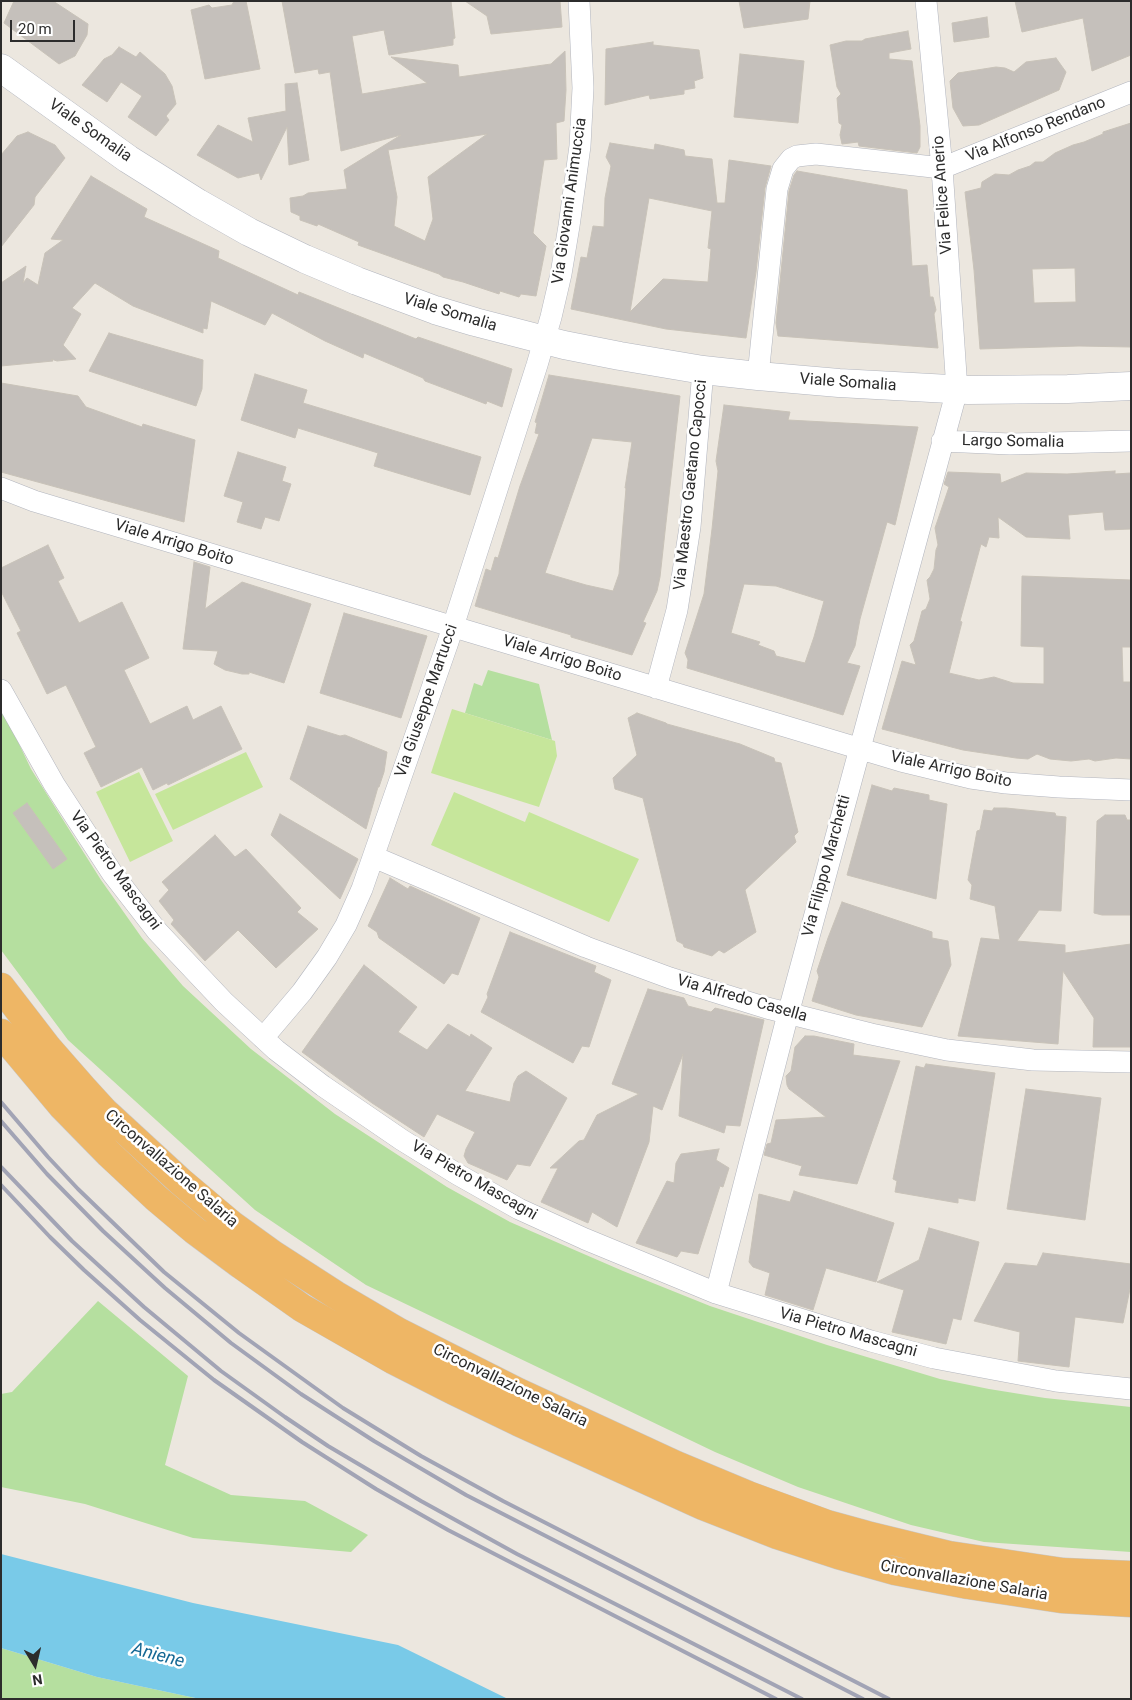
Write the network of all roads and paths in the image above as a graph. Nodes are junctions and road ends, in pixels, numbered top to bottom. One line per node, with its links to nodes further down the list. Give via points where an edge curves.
1 (579, 1): 6 (street, Via Giovanni Animuccia, via 583,88 580,146 562,266)
2 (926, 1): 5 (street, Via Felice Anerio)
3 (1, 68): 6 (main road, Viale Somalia, via 176,190 249,232 312,262 398,296 452,315)
4 (1131, 92): 5 (street, Via Alfonso Rendano)
5 (942, 168): 8 (street, via 816,154 797,156 786,163 777,189); 10 (street, Via Felice Anerio)
6 (544, 340): 7 (main road, Viale Somalia); 14 (street, Via Giuseppe Martucci)
7 (703, 370): 8 (main road, Viale Somalia); 15 (street, Via Maestro Gaetano Capocci, via 690,527 677,610)
8 (758, 376): 10 (main road, Viale Somalia)
9 (1131, 386): 10 (main road)
10 (957, 390): 11 (street, Largo Somalia)
11 (942, 441): 12 (street, Largo Somalia, via 1010,444); 17 (street, Via Filippo Marchetti)
12 (1131, 441)
13 (1, 488): 14 (street, Viale Arrigo Boito)
14 (453, 626): 15 (street, Viale Arrigo Boito); 19 (street, Via Giuseppe Martucci)
15 (656, 688): 17 (street, Viale Arrigo Boito)
16 (1, 690): 23 (street, Via Pietro Mascagni, via 54,784 135,904 176,952)
17 (859, 749): 18 (street, Viale Arrigo Boito, via 980,779 1059,788); 21 (street, Via Filippo Marchetti)
18 (1131, 790)
19 (374, 857): 21 (street, Via Alfredo Casella, via 586,947 691,985); 23 (street, Via Giuseppe Martucci, via 348,920 330,952)
20 (1, 987): 27 (highway, Circonvallazione Salaria, via 93,1100 180,1182 274,1255 399,1332 518,1392 685,1469 827,1524 956,1557 1063,1572)
21 (788, 1014): 24 (street, Via Alfredo Casella, via 903,1041 986,1055 1033,1060); 25 (street, Via Filippo Marchetti)
22 (1, 1033): 28 (highway, Circonvallazione Salaria, via 56,1099 109,1154 194,1230 302,1308 446,1387 703,1506 838,1555 968,1586 1061,1599)
23 (263, 1038): 25 (street, Via Pietro Mascagni, via 307,1075 384,1128 504,1201 585,1239)
24 (1131, 1062)
25 (716, 1293): 26 (street, Via Pietro Mascagni, via 934,1358 1056,1381)
26 (1131, 1389)
27 (1131, 1575)
28 (1131, 1603)

